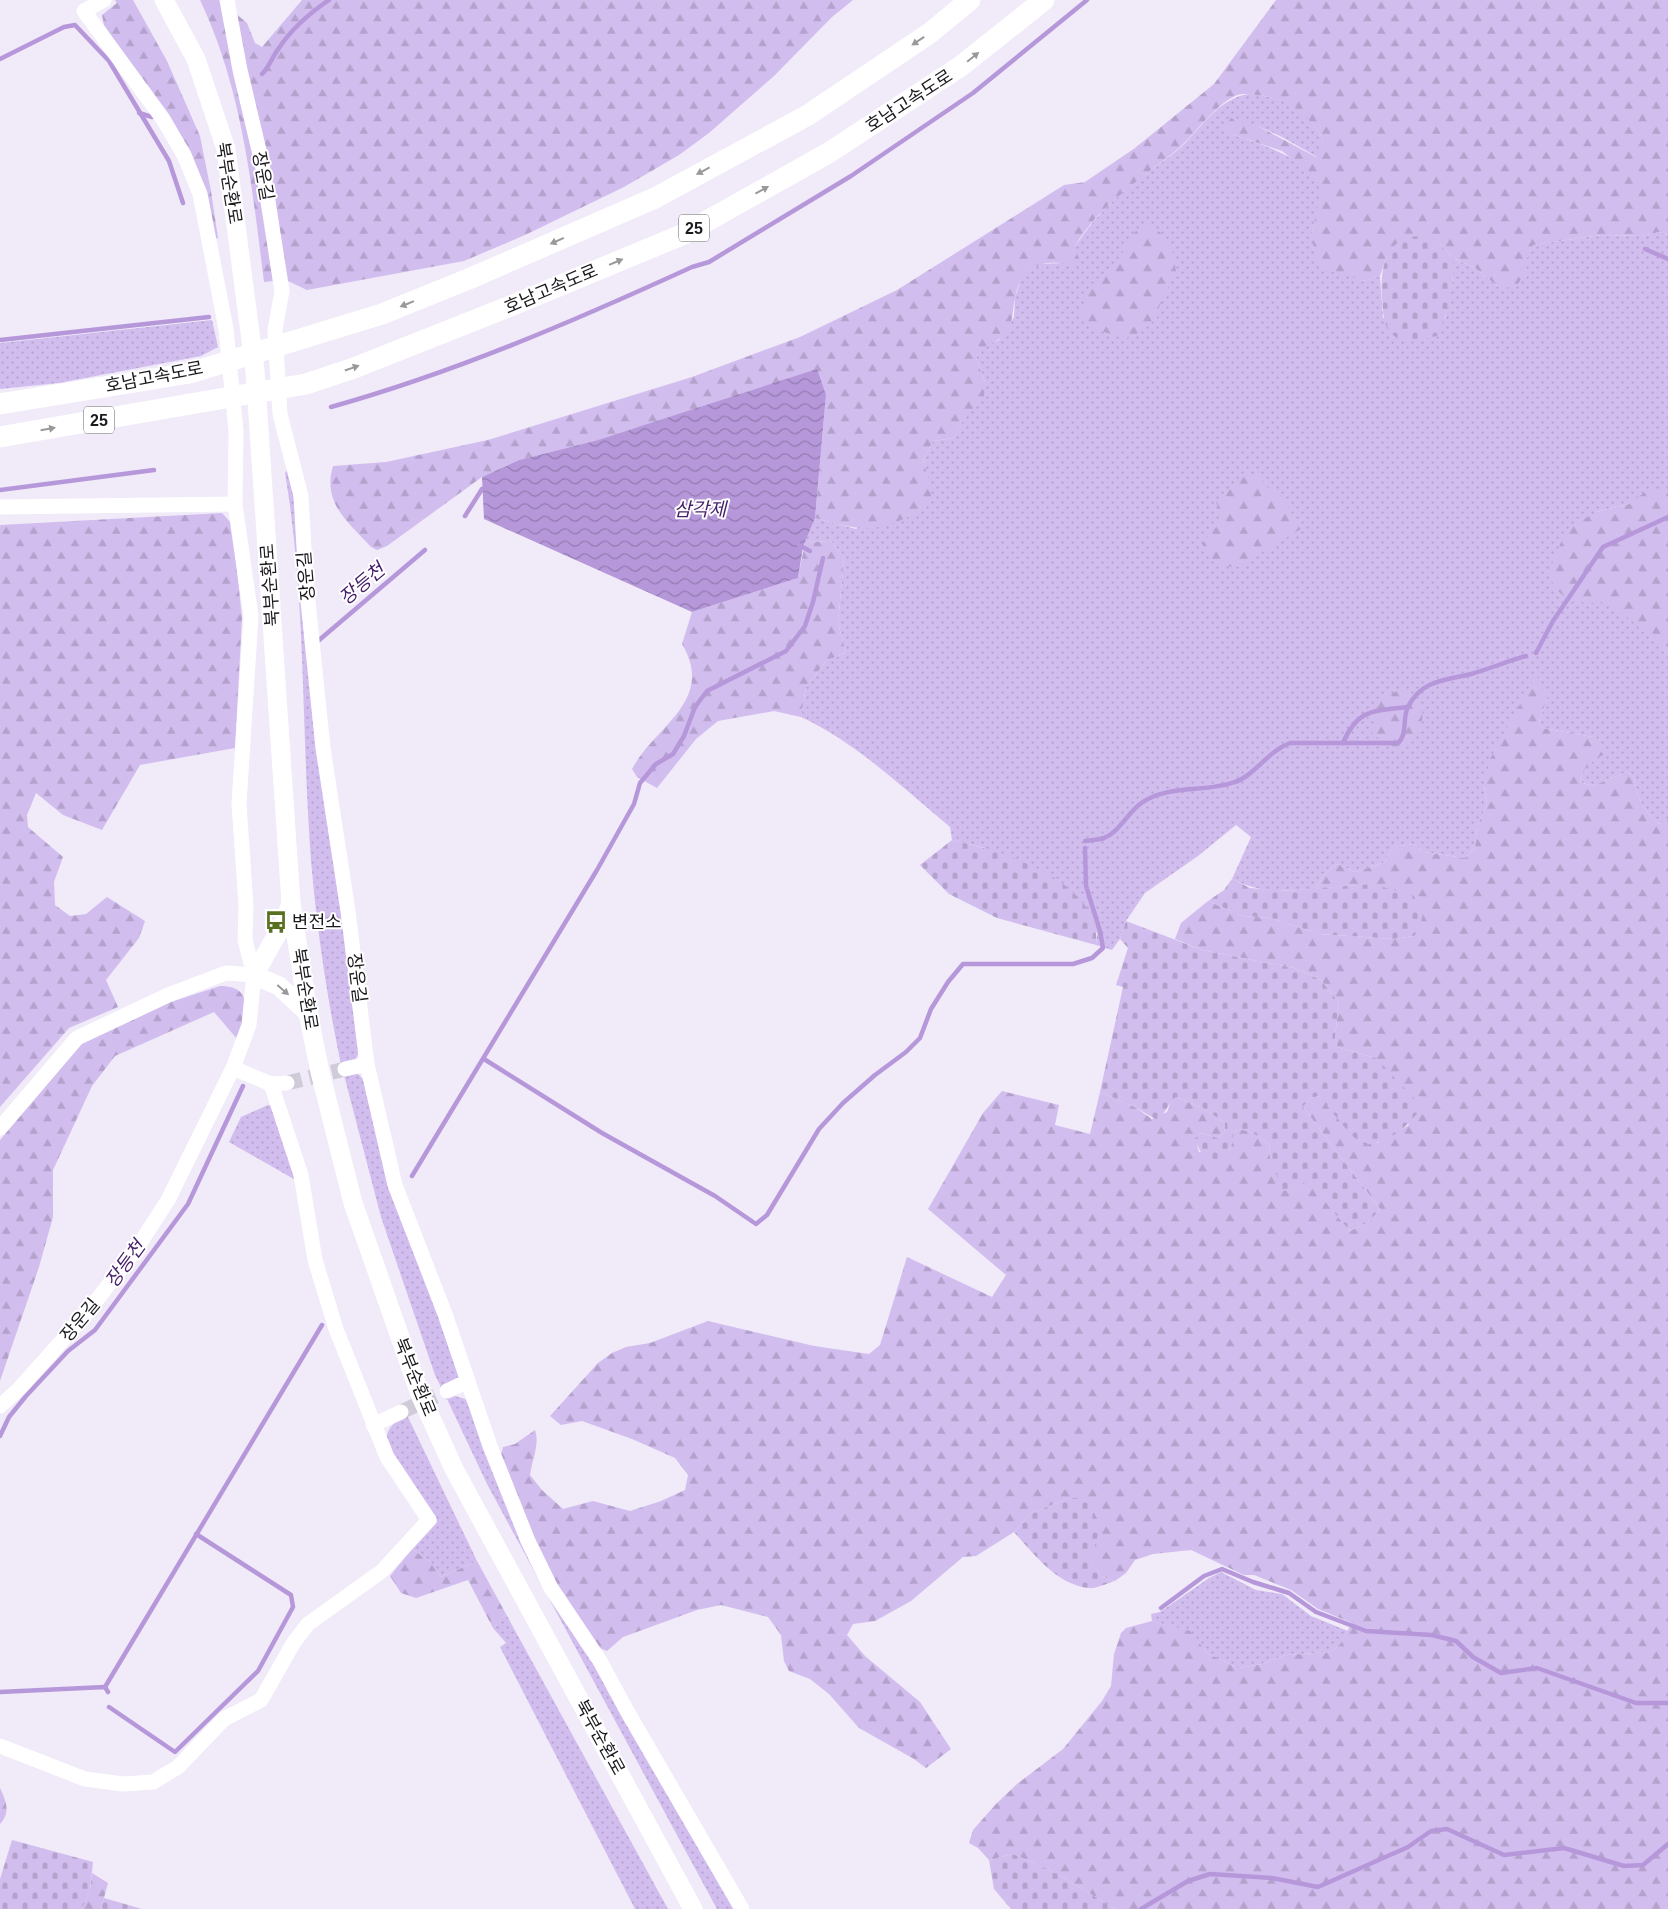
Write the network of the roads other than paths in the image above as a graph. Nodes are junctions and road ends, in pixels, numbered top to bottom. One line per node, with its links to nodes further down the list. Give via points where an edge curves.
1 (104, 0): 8 (street, 장운길, via 84,11 163,120 184,156 200,194 226,329 236,431)
2 (164, 0): 10 (main road, 북부순환로, via 196,59 227,159 255,372)
3 (227, 0): 13 (street, 장운길, via 262,163 282,291 275,330 280,414 300,496 323,748)
4 (970, 0): 6 (highway, 호남고속도로 / 25, one-way to 6, via 930,33 808,115 655,198 391,311 190,373)
5 (1044, 0): 7 (highway, 호남고속도로 / 25, one-way to 5, via 306,384 460,326 684,234 830,152 961,66)
6 (0, 404)
7 (0, 437)
8 (235, 504): 9 (street); 11 (street, 장운길, via 251,616 239,804 245,940)
9 (0, 507)
10 (291, 903): 11 (main road, via 284,922); 12 (main road, 북부순환로)
11 (254, 974): 12 (main road, one-way to 12, via 279,986); 14 (street, 장운길, via 249,1025); 18 (street, via 226,973 168,995 77,1038)
12 (308, 1013): 25 (main road, 북부순환로, via 353,1202 420,1394 490,1537)
13 (367, 1064): 15 (street); 19 (street, 장운길, via 395,1185)
14 (234, 1068): 17 (street); 21 (street, 장운길, via 181,1176 134,1251 85,1315)
15 (346, 1069)
16 (287, 1083): 17 (street)
17 (271, 1084): 23 (street, via 301,1175 315,1260 336,1330)
18 (0, 1128)
19 (468, 1382): 20 (street); 26 (street, 장운길, via 528,1541 551,1588 600,1661)
20 (447, 1391)
21 (0, 1406)
22 (401, 1412): 23 (street)
23 (373, 1425): 24 (street, via 387,1457 429,1520 382,1571 308,1624 261,1700 224,1719 178,1766 153,1782 123,1784 84,1779)
24 (0, 1746)
25 (694, 1909)
26 (742, 1909)

